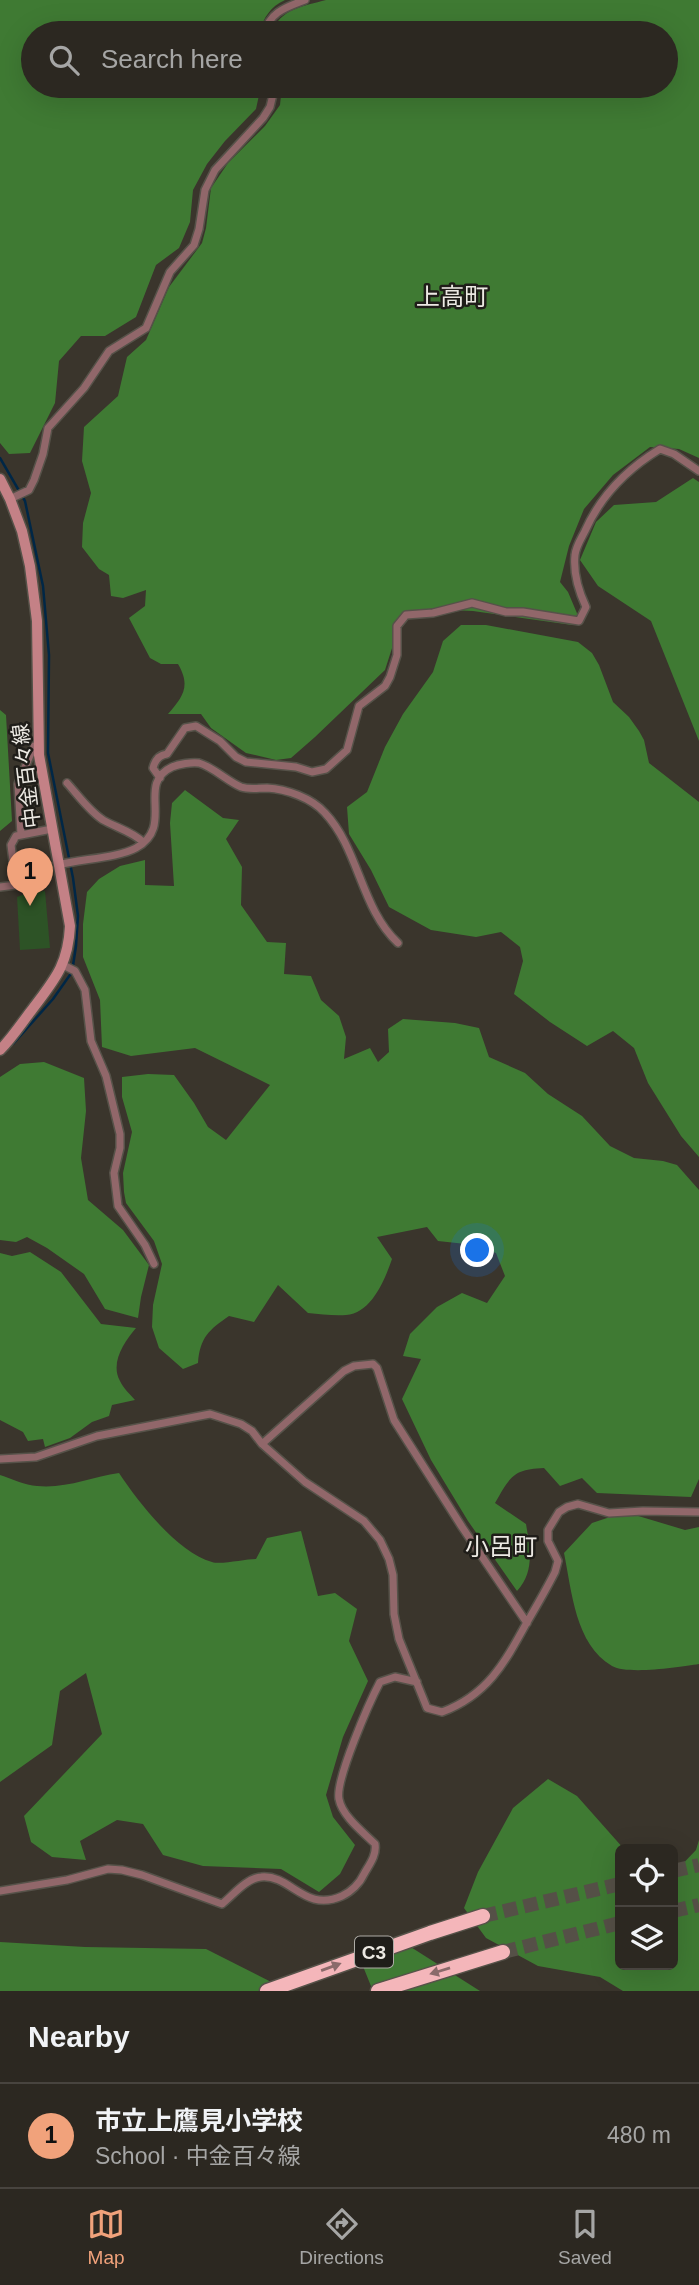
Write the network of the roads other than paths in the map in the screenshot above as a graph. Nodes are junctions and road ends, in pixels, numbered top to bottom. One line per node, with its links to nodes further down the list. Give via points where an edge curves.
1 (305, 0): 2 (street)
2 (270, 21)
3 (272, 98): 6 (street, via 263,118 215,170 205,190 194,245 170,272 146,328 109,352 48,428 34,480 29,490)
4 (699, 471): 8 (street, via 660,449 618,480 600,501 576,550 575,576 586,607 579,621 472,603 406,615 397,626 397,655 385,686 359,706 347,750 326,769 313,772 246,762 201,728 191,726 154,763)
5 (0, 479): 6 (main road, 中金百々線)
6 (13, 498): 7 (main road, 中金百々線, via 37,621)
7 (38, 746): 10 (main road, 中金百々線); 11 (street, via 34,746 18,784)
8 (160, 778): 12 (street, via 153,797 155,827); 15 (street, via 171,767 199,763 240,786 288,792 324,811)
9 (66, 783): 12 (street, via 93,813)
10 (52, 829): 11 (street); 13 (main road, 中金百々線)
11 (21, 835): 14 (street, via 10,845 16,885)
12 (143, 842): 13 (street, via 126,852)
13 (60, 864): 16 (main road, 中金百々線, via 70,926)
14 (0, 887)
15 (398, 943)
16 (64, 966): 17 (main road, 中金百々線); 18 (street, via 75,971 85,990 91,1041 106,1076 120,1134 114,1173 118,1206)
17 (0, 1050)
18 (154, 1264)
19 (262, 1444): 20 (street, via 241,1424 210,1415 97,1436 36,1457); 22 (street, via 344,1371 373,1364 394,1420); 23 (street, via 305,1482 364,1521 380,1540 393,1575 399,1639)
20 (0, 1459)
21 (699, 1512): 22 (street, via 609,1513 578,1504 559,1512 548,1530 558,1562 555,1573)
22 (527, 1623): 23 (street, via 500,1670 454,1708 442,1712 427,1707)
23 (417, 1682): 24 (street, via 395,1677 380,1682 348,1757 339,1799 376,1844 376,1850 362,1880 346,1894 334,1900 314,1900 273,1878 261,1877 222,1904 142,1875 108,1869)
24 (0, 1891)
25 (483, 1916): 27 (highway, C3, one-way to 25)
26 (503, 1952): 28 (highway, C3, one-way to 28)
27 (267, 1991)
28 (378, 1991)

